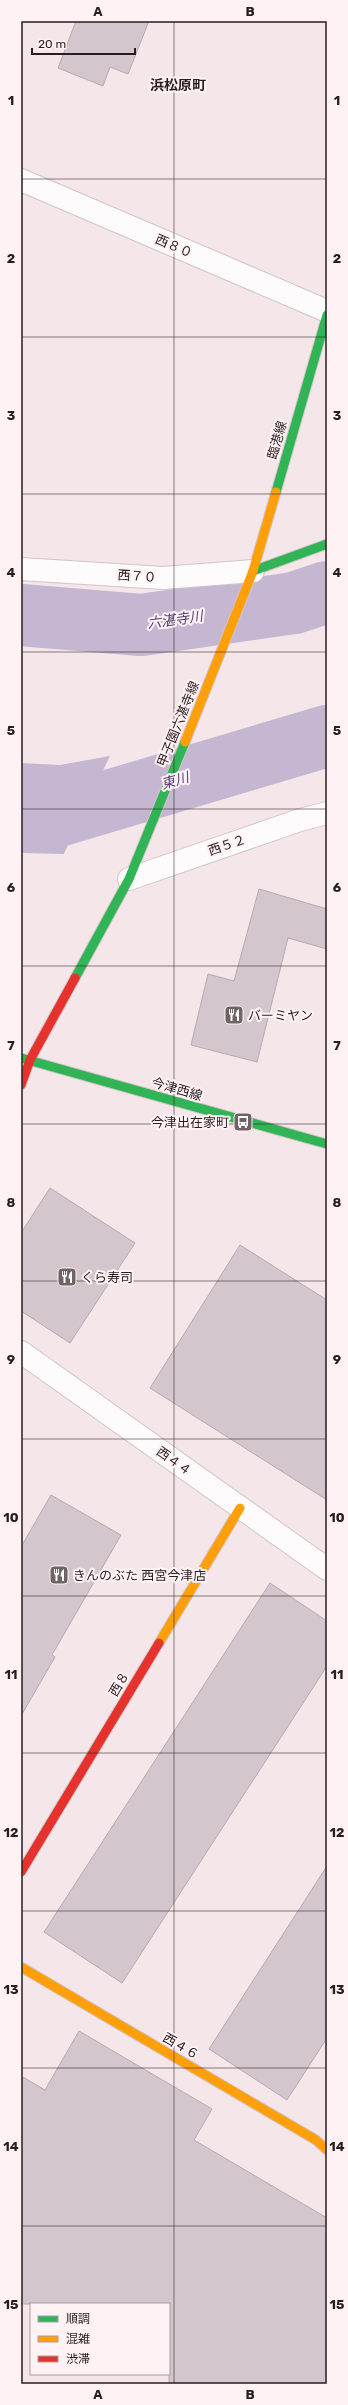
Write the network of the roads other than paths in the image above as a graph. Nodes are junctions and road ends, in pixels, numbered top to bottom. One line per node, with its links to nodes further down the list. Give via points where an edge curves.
1 (21, 180): 2 (street, 西８０)
2 (327, 311)
3 (327, 315): 6 (street, 臨港線)
4 (327, 544): 6 (street)
5 (21, 568): 6 (street, 西７０, via 163,578)
6 (252, 571): 8 (street, 甲子園六湛寺線)
7 (327, 813): 8 (street, 西５２)
8 (133, 870): 9 (street, 甲子園六湛寺線)
9 (26, 1059): 10 (street, 甲子園六湛寺線); 11 (street, 甲子園六湛寺線); 12 (street, 今津西線)
10 (21, 1069)
11 (21, 1085)
12 (327, 1144)
13 (21, 1352): 14 (street, 西４４)
14 (240, 1508): 15 (street, 西４４); 16 (street, 西８)
15 (327, 1569)
16 (21, 1872)
17 (21, 1967): 18 (street, 西４６, via 316,2140)
18 (327, 2150)

